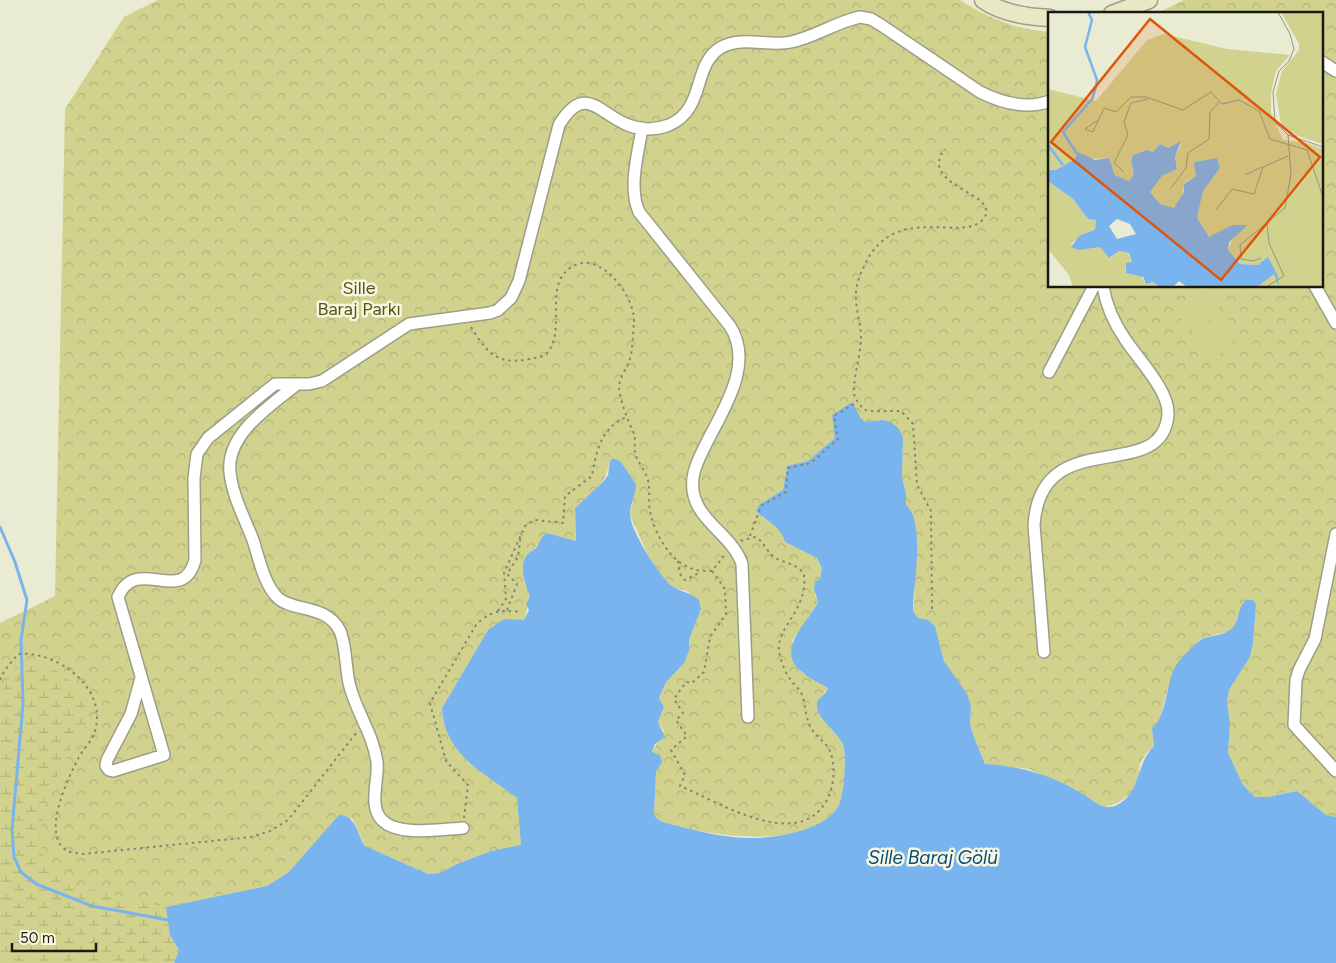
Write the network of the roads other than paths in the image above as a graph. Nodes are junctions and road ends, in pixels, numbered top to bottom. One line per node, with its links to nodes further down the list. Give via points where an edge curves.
1 (983, 0): 4 (street, via 1008,11)
2 (1149, 0): 3 (street)
3 (1117, 12)
4 (1048, 18)
5 (1324, 63): 6 (street)
6 (1336, 71)
7 (1048, 101): 8 (street, via 1029,105 996,100 882,25 860,17 793,42 742,42 720,48 707,63 690,109 668,125 656,129)
8 (642, 128): 14 (street, via 628,125 592,104 576,106 566,112 559,124 516,290 498,310 408,324 338,372 322,380); 18 (street, via 634,182 639,212 730,326 737,343 737,376 693,478 694,500 699,510 739,556 744,581)
9 (1093, 288): 13 (street)
10 (1105, 288): 16 (street, via 1114,320 1156,382 1168,412 1166,426 1159,439 1145,448 1078,462 1053,478 1041,494 1035,509 1034,525)
11 (1316, 288): 12 (street)
12 (1336, 323)
13 (1049, 372)
14 (296, 385): 17 (street, via 275,384 267,388 202,446 195,464 195,560 188,576 173,582 135,578 122,588 119,606); 20 (street, via 259,415 235,444 230,470 273,593 280,600 315,610 340,631 350,686 377,762 375,801 382,820 392,828)
15 (1336, 534): 19 (street, via 1315,639 1296,680 1294,725)
16 (1044, 652)
17 (141, 678): 17 (street, via 131,714 107,760 109,770 164,755)
18 (748, 717)
19 (1336, 771)
20 (463, 828)

